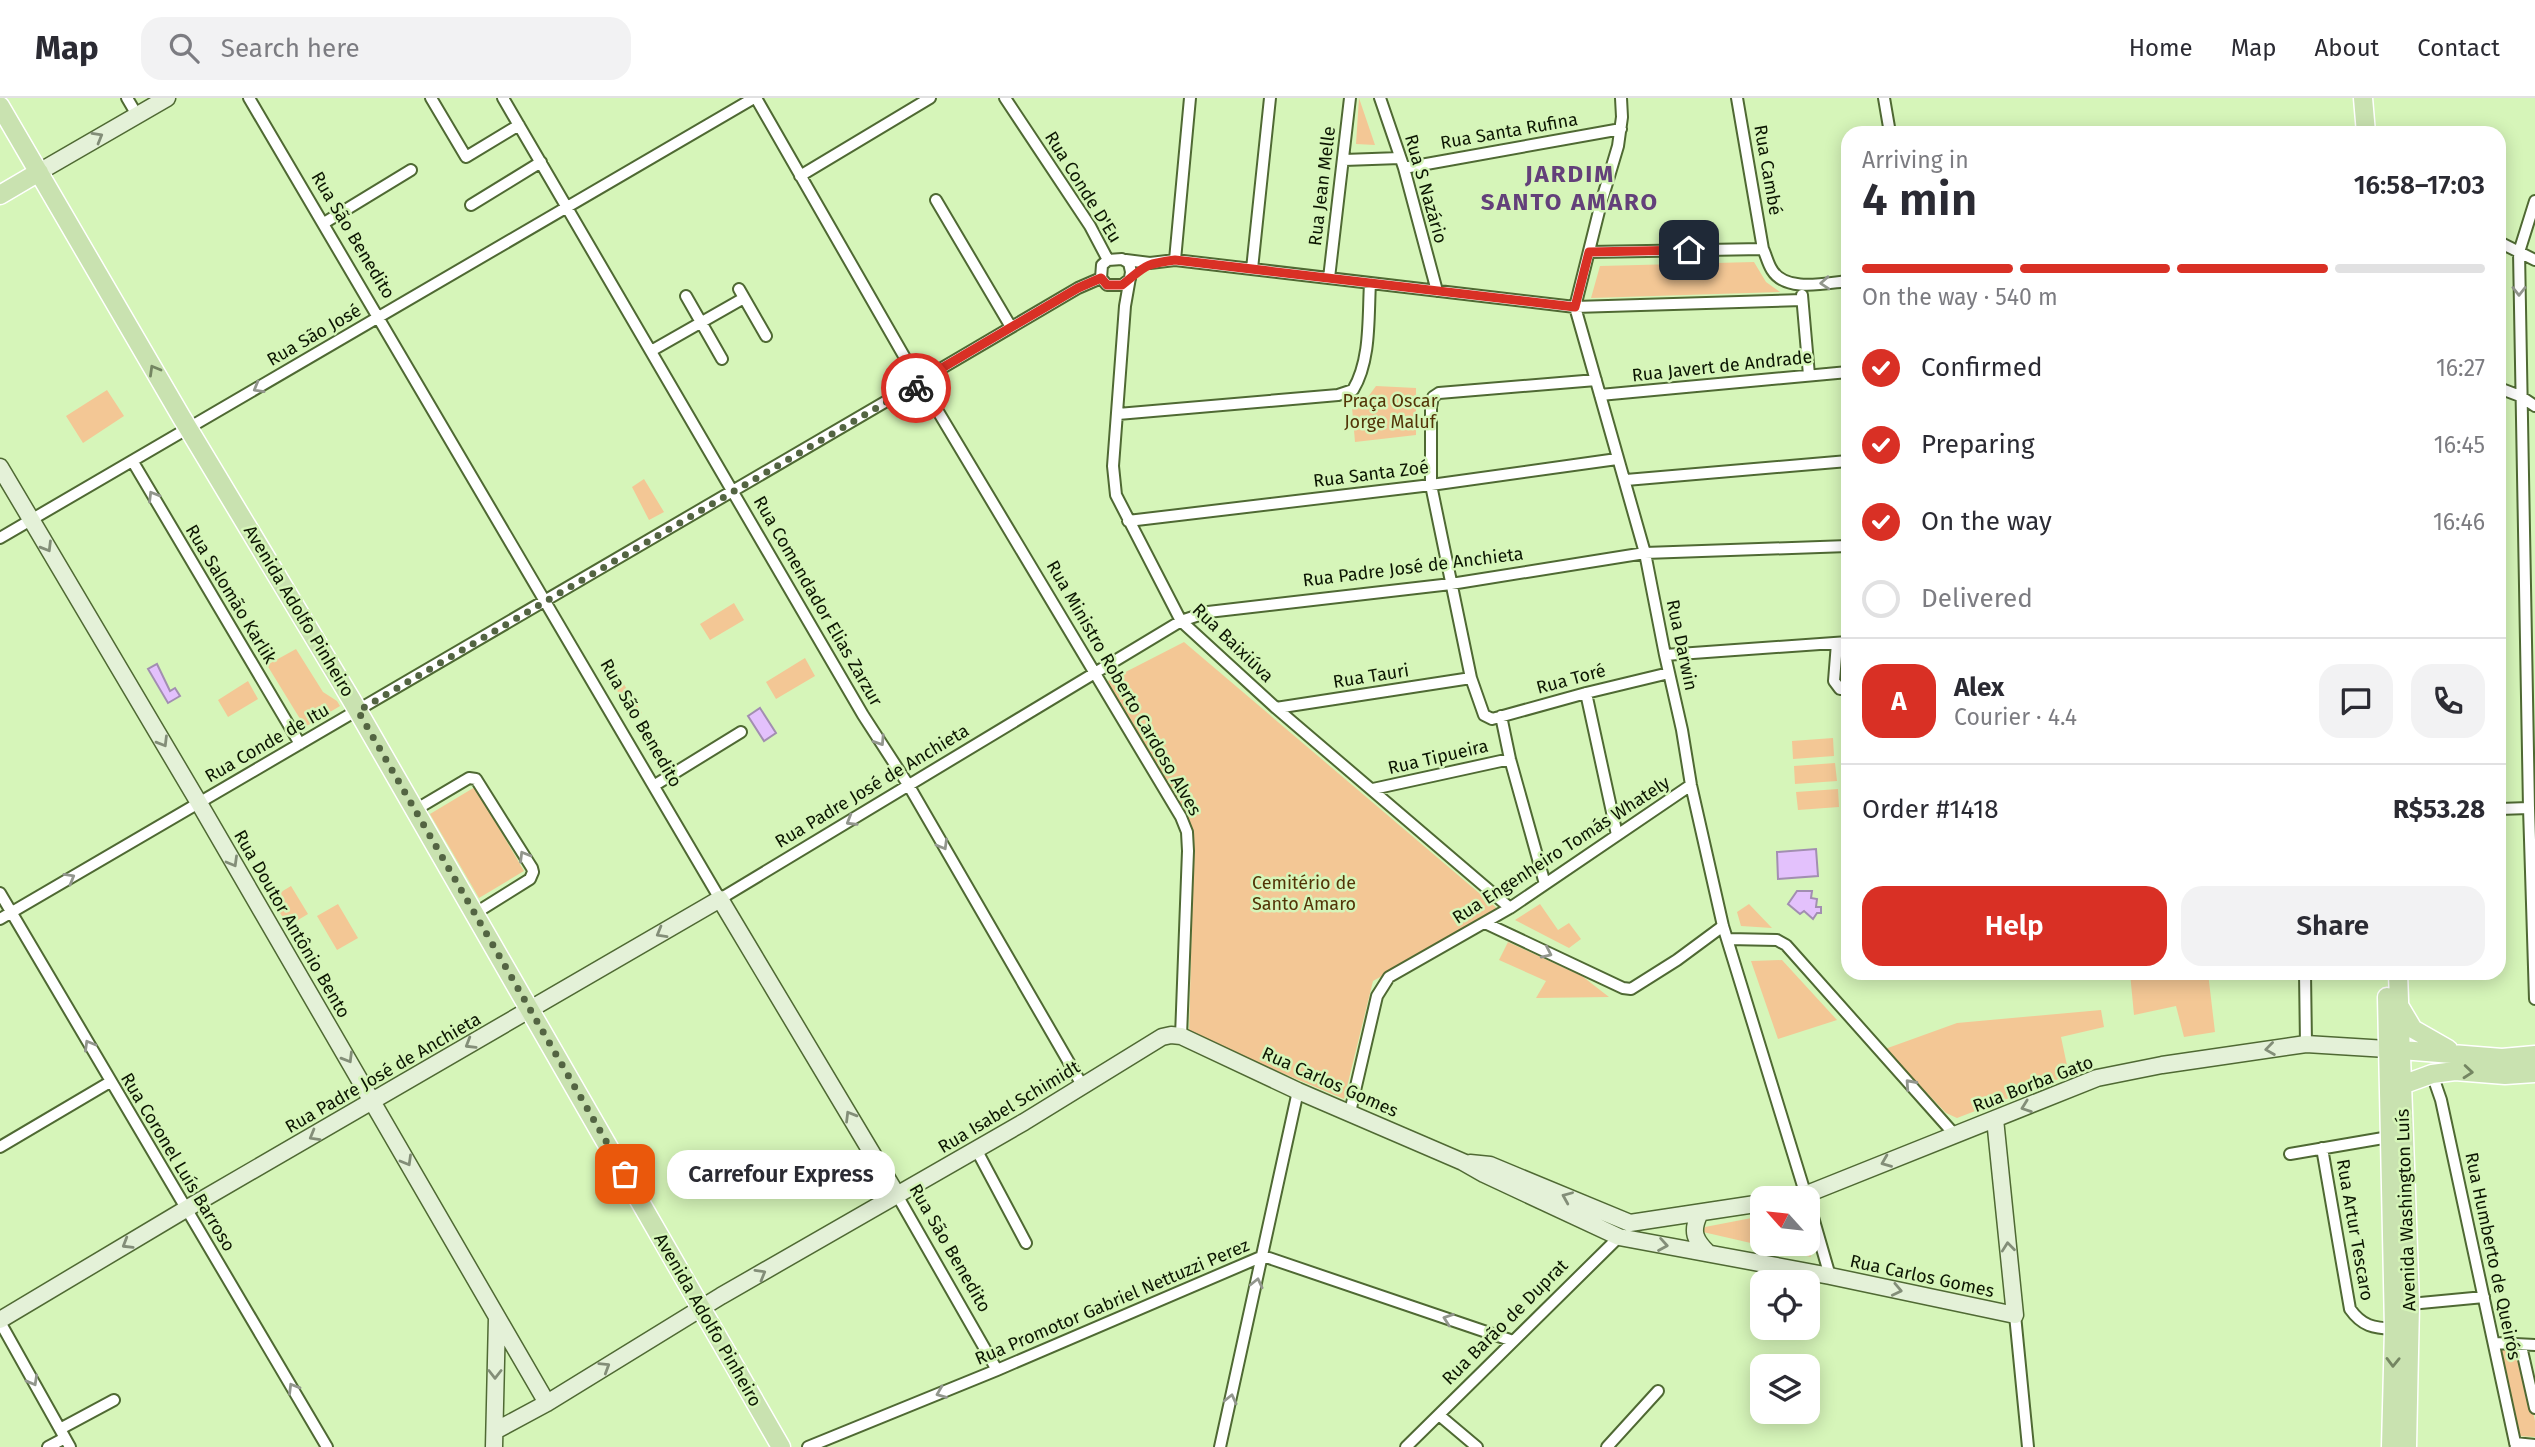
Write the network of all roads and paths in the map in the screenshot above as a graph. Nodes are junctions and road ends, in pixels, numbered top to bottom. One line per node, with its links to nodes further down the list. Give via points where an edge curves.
1 (127, 98): 19 (street)
2 (167, 98): 19 (street)
3 (249, 98): 36 (street, Rua São Benedito)
4 (431, 98): 20 (street, via 466,157)
5 (503, 98): 20 (street, Rua Comendador Elias Zarzur)
6 (755, 98): 30 (street, Rua Ministro Roberto Cardoso Alves); 35 (street, Rua São José)
7 (930, 98): 30 (street)
8 (1190, 98): 43 (street)
9 (1270, 98): 46 (street)
10 (1350, 98): 25 (street, Rua Jean Melle)
11 (1380, 98): 27 (street, Rua S Nazário)
12 (1621, 98): 24 (street, Rua Darwin)
13 (1737, 98): 38 (street, Rua Cambé)
14 (1884, 98): 21 (street)
15 (2354, 98): 22 (main road)
16 (2363, 98): 23 (main road)
17 (1006, 99): 41 (street, Rua Conde D'Eu)
18 (0, 106): 29 (main road, Avenida Adolfo Pinheiro)
19 (137, 115): 29 (street, one-way to 19)
20 (519, 125): 26 (street, Rua Comendador Elias Zarzur)
21 (1889, 126)
22 (2356, 126)
23 (2366, 126)
24 (1620, 129): 27 (street, Rua Santa Rufina); 39 (street, Rua Darwin)
25 (1344, 160): 27 (street, Rua Santa Rufina); 49 (street, Rua Jean Melle)
26 (541, 162): 34 (street); 35 (street, Rua Comendador Elias Zarzur)
27 (1402, 163): 54 (street, Rua S Nazário)
28 (411, 170): 36 (street)
29 (39, 172): 31 (main road); 74 (main road, Avenida Adolfo Pinheiro, one-way to 29)
30 (800, 176): 68 (street, Rua Ministro Roberto Cardoso Alves)
31 (0, 195)
32 (936, 200): 61 (street)
33 (2535, 201): 40 (street)
34 (471, 205)
35 (568, 207): 59 (street, Rua São José); 63 (street, Rua Comendador Elias Zarzur)
36 (324, 223): 59 (street, Rua São Benedito)
37 (2506, 246): 40 (street)
38 (1763, 249): 39 (street); 52 (street, via 1778,277)
39 (1589, 252): 58 (street, Rua Darwin)
40 (2519, 252): 44 (street); 71 (street, one-way to 71)
41 (1108, 260): 42 (street); 48 (street, via 1102,265)
42 (1126, 260): 45 (street); 47 (street)
43 (1175, 260): 45 (street); 46 (street)
44 (2535, 260)
45 (1150, 263): 47 (street)
46 (1252, 270): 49 (street)
47 (1130, 277): 53 (street); 57 (street)
48 (1101, 278): 53 (street); 61 (street, Rua Conde de Itu)
49 (1329, 278): 51 (street)
50 (1841, 282): 52 (street, one-way to 52)
51 (1370, 283): 54 (street); 73 (street, via 1361,377 1353,390)
52 (1801, 285): 56 (street)
53 (1113, 286): 57 (street)
54 (1437, 291): 58 (street)
55 (686, 296): 60 (street)
56 (1802, 300): 58 (street); 66 (street)
57 (1125, 306): 73 (street, Rua Baixiúva)
58 (1575, 307): 67 (street, Rua Darwin)
59 (380, 317): 74 (street, Rua São José, one-way to 74); 88 (street, Rua São Benedito)
60 (701, 323): 62 (street, via 741,294); 63 (street); 64 (street)
61 (1011, 327): 68 (street, Rua Conde de Itu)
62 (765, 337)
63 (651, 351): 81 (street, Rua Comendador Elias Zarzur)
64 (722, 359)
65 (1841, 373): 66 (street, Rua Javert de Andrade)
66 (1809, 375): 70 (street, Rua Javert de Andrade)
67 (1595, 380): 70 (street, Rua Darwin); 80 (street, via 1439,393 1431,407)
68 (920, 382): 81 (street, Rua Conde de Itu); 94 (street, Rua Ministro Roberto Cardoso Alves)
69 (2506, 391): 71 (street)
70 (1600, 395): 75 (street, Rua Darwin)
71 (2520, 397): 72 (street); 108 (street)
72 (2535, 406)
73 (1118, 414): 83 (street, Rua Baixiúva, via 1113,466 1116,495)
74 (189, 429): 76 (street, Rua São José); 99 (main road, Avenida Adolfo Pinheiro)
75 (1617, 459): 79 (street, Rua Darwin); 80 (street, Rua Santa Zoé)
76 (133, 462): 82 (street, Rua São José); 102 (street, Rua Salomão Karlik, one-way to 76)
77 (1841, 462): 79 (street)
78 (0, 467): 82 (street, Rua Doutor Antônio Bento)
79 (1626, 480): 86 (street, Rua Darwin)
80 (1431, 485): 83 (street, Rua Santa Zoé); 87 (street)
81 (733, 492): 88 (street, Rua Conde de Itu); 106 (street, Rua Comendador Elias Zarzur, one-way to 106)
82 (32, 520): 84 (street, Rua São José); 109 (street, Rua Doutor Antônio Bento, one-way to 109)
83 (1128, 521): 89 (street, Rua Baixiúva)
84 (0, 538)
85 (1841, 547): 86 (street, Rua Padre José de Anchieta)
86 (1646, 553): 87 (street, Rua Padre José de Anchieta); 92 (street, Rua Darwin)
87 (1451, 584): 89 (street, Rua Padre José de Anchieta, via 1208,612); 95 (street)
88 (547, 601): 99 (street, Rua Conde de Itu); 104 (street, Rua São Benedito)
89 (1181, 621): 94 (street, Rua Padre José de Anchieta); 98 (street, Rua Baixiúva)
90 (1841, 642): 92 (street)
91 (1841, 647): 96 (street, via 1834,681)
92 (1665, 655): 93 (street, Rua Darwin)
93 (1669, 673): 97 (street, Rua Toré); 105 (street, Rua Darwin)
94 (1096, 674): 106 (street, Rua Padre José de Anchieta); 130 (street, Rua Ministro Roberto Cardoso Alves, via 1187,832)
95 (1471, 678): 98 (street, Rua Tauri); 100 (street, Rua Toré, via 1484,715 1489,719)
96 (1841, 690)
97 (1586, 692): 100 (street, Rua Toré); 113 (street)
98 (1276, 708): 107 (street, Rua Baixiúva)
99 (358, 711): 102 (street, Rua Conde de Itu); 112 (main road, Avenida Adolfo Pinheiro)
100 (1501, 716): 103 (street)
101 (741, 732): 104 (street)
102 (300, 744): 109 (street, Rua Conde de Itu)
103 (1510, 759): 107 (street, Rua Tipueira); 114 (street)
104 (655, 785): 116 (street, Rua São Benedito)
105 (1691, 785): 113 (street, Rua Engenheiro Tomás Whately); 122 (street, Rua Darwin)
106 (909, 786): 116 (street, Rua Padre José de Anchieta, one-way to 116); 138 (street, Rua Comendador Elias Zarzur, one-way to 138)
107 (1373, 789): 117 (street, Rua Baixiúva)
108 (2532, 792): 110 (street)
109 (199, 803): 118 (street, Rua Conde de Itu, one-way to 109); 141 (street, Rua Doutor Antônio Bento, one-way to 141)
110 (2529, 808): 111 (street); 127 (street)
111 (2506, 809)
112 (415, 810): 119 (main road, Avenida Adolfo Pinheiro); 119 (street, one-way to 112, via 530,879 532,868 476,779 469,778)
113 (1617, 835): 114 (street, Rua Engenheiro Tomás Whately)
114 (1545, 884): 117 (street, Rua Engenheiro Tomás Whately)
115 (0, 893): 118 (street, Rua Coronel Luís Barroso)
116 (720, 899): 129 (street, Rua Padre José de Anchieta, one-way to 129); 153 (street, Rua São Benedito, one-way to 116)
117 (1510, 908): 121 (street, Rua Engenheiro Tomás Whately)
118 (11, 912): 120 (street, Rua Conde de Itu); 137 (street, Rua Coronel Luís Barroso, one-way to 118)
119 (474, 915): 129 (main road, Avenida Adolfo Pinheiro)
120 (0, 919)
121 (1485, 923): 122 (street, one-way to 122, via 1631,989); 142 (street, Rua Engenheiro Tomás Whately, via 1389,977 1382,986)
122 (1723, 926): 123 (street, Rua Darwin)
123 (1727, 939): 144 (street, one-way to 123, via 1786,945 1777,940); 151 (street, Rua Darwin)
124 (2305, 980): 131 (street)
125 (2387, 980): 132 (main road, Avenida Washington Luís)
126 (2398, 980): 128 (main road, Avenida Washington Luís)
127 (2535, 999)
128 (2399, 1004): 132 (main road, Avenida Washington Luís); 133 (main road, via 2413,1029)
129 (528, 1009): 141 (street, Rua Padre José de Anchieta, one-way to 141); 166 (main road, Avenida Adolfo Pinheiro)
130 (1181, 1036): 138 (street, Rua Isabel Schimidt, via 1162,1037); 140 (street, Rua Carlos Gomes)
131 (2306, 1044): 132 (street, Rua Borba Gato); 143 (street, Rua Borba Gato, one-way to 143, via 2097,1078)
132 (2393, 1049): 133 (main road); 139 (main road, Avenida Washington Luís); 145 (main road, Avenida Washington Luís)
133 (2458, 1054): 134 (main road)
134 (2535, 1055)
135 (2535, 1073): 136 (main road, one-way to 135)
136 (2432, 1074): 139 (main road); 164 (street, Rua Humberto de Queirós)
137 (110, 1082): 146 (street); 155 (street, Rua Coronel Luís Barroso)
138 (1082, 1085): 148 (street, Rua Isabel Schimidt)
139 (2402, 1085): 165 (main road, Avenida Washington Luís)
140 (1298, 1091): 142 (street, Rua Carlos Gomes); 162 (street)
141 (373, 1102): 155 (street, Rua Padre José de Anchieta, one-way to 155); 168 (street, Rua Doutor Antônio Bento, one-way to 168)
142 (1350, 1112): 150 (street, Rua Carlos Gomes)
143 (1995, 1119): 144 (street, Rua Borba Gato); 167 (street, one-way to 143)
144 (1955, 1135): 152 (street, Rua Borba Gato, one-way to 152)
145 (2389, 1138): 147 (street); 170 (main road, Avenida Washington Luís)
146 (0, 1147)
147 (2322, 1148): 149 (street); 170 (street, Rua Artur Tescaro, via 2350,1309 2360,1322)
148 (976, 1149): 153 (street, Rua Isabel Schimidt); 160 (street)
149 (2290, 1154)
150 (1463, 1162): 157 (street, Rua Carlos Gomes, one-way to 150, via 1490,1165); 158 (street, Rua Carlos Gomes)
151 (1804, 1186)
152 (1820, 1192)
153 (897, 1195): 166 (street, Rua Isabel Schimidt, one-way to 153); 175 (street, Rua São Benedito)
154 (1750, 1205): 156 (street)
155 (186, 1209): 169 (street, Rua Padre José de Anchieta, one-way to 169); 186 (street, Rua Coronel Luís Barroso, one-way to 155)
156 (1699, 1214): 157 (street, Rua Carlos Gomes); 161 (street, via 1694,1235)
157 (1630, 1223): 158 (street, Rua Barão de Duprat)
158 (1619, 1237): 161 (street, Rua Carlos Gomes, one-way to 161); 171 (street, Rua Barão de Duprat)
159 (1820, 1242): 163 (street, Rua Darwin)
160 (1026, 1243)
161 (1708, 1253): 163 (street, Rua Carlos Gomes)
162 (1263, 1256): 171 (street, Rua Promotor Gabriel Nettuzzi Perez, one-way to 162); 175 (street, Rua Promotor Gabriel Nettuzzi Perez); 189 (street, one-way to 162)
163 (1830, 1276): 167 (street, Rua Carlos Gomes, one-way to 167)
164 (2484, 1297): 165 (street); 172 (street, Rua Humberto de Queirós)
165 (2410, 1304): 195 (main road, Avenida Washington Luís)
166 (702, 1308): 178 (street, Rua Isabel Schimidt, one-way to 166); 187 (main road, Avenida Adolfo Pinheiro)
167 (2015, 1315): 193 (street)
168 (497, 1318): 178 (street, Rua Doutor Antônio Bento); 182 (street, one-way to 182)
169 (0, 1321): 181 (street, one-way to 181)
170 (2394, 1329): 194 (main road, Avenida Washington Luís, one-way to 194)
171 (1513, 1341): 180 (street, Rua Barão de Duprat)
172 (2495, 1343): 174 (street); 183 (street, Rua Humberto de Queirós)
173 (2535, 1345): 174 (street)
174 (2521, 1346): 179 (street)
175 (997, 1370): 188 (street, Rua Promotor Gabriel Nettuzzi Perez, one-way to 188)
176 (1658, 1391): 192 (street)
177 (114, 1400): 181 (street)
178 (547, 1403): 182 (street, Rua Isabel Schimidt)
179 (2535, 1408)
180 (1439, 1415): 190 (street, Rua Barão de Duprat); 191 (street)
181 (65, 1438): 185 (street)
182 (495, 1439)
183 (2516, 1445): 184 (street)
184 (2535, 1445)
185 (48, 1447)
186 (327, 1447)
187 (781, 1447)
188 (808, 1447)
189 (1220, 1447)
190 (1406, 1447)
191 (1477, 1447)
192 (1607, 1447)
193 (2028, 1447)
194 (2391, 1447)
195 (2407, 1447)

